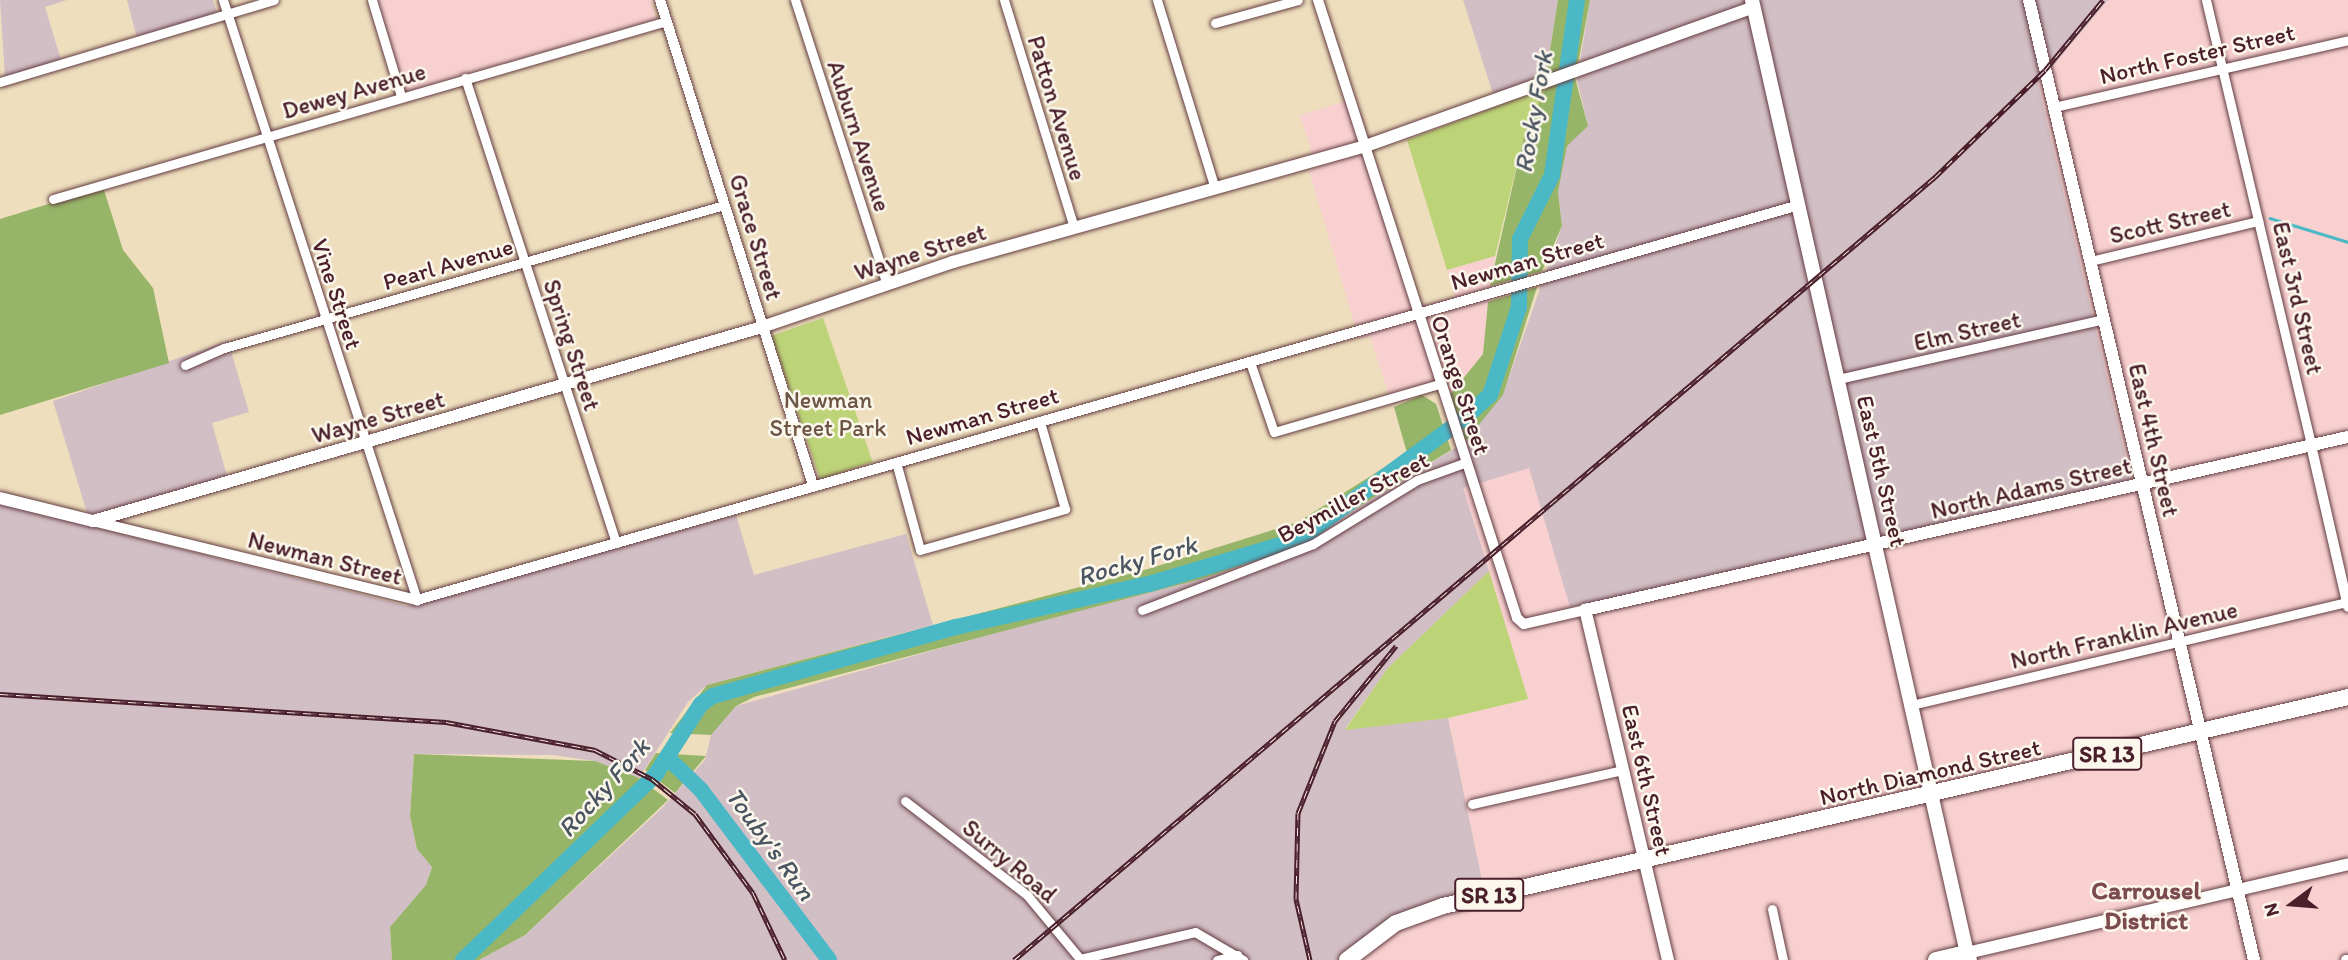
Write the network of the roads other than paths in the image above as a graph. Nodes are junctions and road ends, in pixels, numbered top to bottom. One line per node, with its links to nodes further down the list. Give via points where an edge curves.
1 (223, 0): 13 (street, Vine Street)
2 (274, 0): 13 (street)
3 (372, 0): 20 (street)
4 (660, 0): 14 (street, Grace Street)
5 (796, 0): 32 (street, Auburn Avenue)
6 (1004, 0): 29 (street, Patton Avenue)
7 (1157, 0): 24 (street)
8 (1298, 0): 15 (street)
9 (1318, 0): 23 (street, Orange Street)
10 (2029, 0): 21 (main road, East 4th Street)
11 (2206, 0): 17 (street, East 3rd Street)
12 (1753, 4): 23 (main road, Wayne Street); 27 (main road, East 5th Street)
13 (227, 14): 19 (street); 22 (street, Vine Street)
14 (667, 21): 18 (street, Dewey Avenue); 26 (street, Grace Street)
15 (1215, 23)
16 (2348, 40): 17 (street, North Foster Street)
17 (2222, 68): 21 (street, North Foster Street); 28 (street, East 3rd Street)
18 (466, 78): 20 (street, Dewey Avenue); 31 (street, Spring Street)
19 (0, 82)
20 (401, 96): 22 (street, Dewey Avenue)
21 (2054, 107): 30 (main road, East 4th Street)
22 (266, 136): 25 (street, Dewey Avenue); 34 (street, Vine Street)
23 (1363, 147): 24 (main road, Wayne Street); 33 (street, Orange Street)
24 (1215, 188): 29 (main road, Wayne Street)
25 (53, 199)
26 (724, 205): 31 (street, Pearl Avenue); 36 (street, Grace Street)
27 (1799, 205): 33 (street, Newman Street); 39 (main road, East 5th Street)
28 (2258, 221): 30 (street, Scott Street); 45 (street, East 3rd Street)
29 (1074, 227): 32 (main road, Wayne Street)
30 (2090, 261): 35 (main road, East 4th Street)
31 (525, 262): 34 (street, Pearl Avenue); 40 (street, Spring Street)
32 (887, 284): 36 (main road, Wayne Street)
33 (1416, 314): 37 (street, Newman Street); 41 (street, Orange Street)
34 (324, 319): 38 (street, Pearl Avenue); 44 (street, Vine Street)
35 (2104, 319): 39 (street, Elm Street); 48 (main road, East 4th Street)
36 (762, 327): 40 (main road, Wayne Street); 49 (street, Grace Street)
37 (1250, 362): 41 (street, via 1266,423 1274,432); 42 (street, Newman Street)
38 (185, 365)
39 (1838, 379): 53 (main road, East 5th Street)
40 (565, 385): 44 (main road, Wayne Street); 52 (street, Spring Street)
41 (1440, 389): 46 (street, Orange Street)
42 (1040, 422): 47 (street, Newman Street); 47 (street, via 1065,509 920,550)
43 (2348, 437): 45 (main road, North Adams Street)
44 (365, 442): 51 (main road, Wayne Street); 54 (street, Vine Street)
45 (2311, 446): 48 (main road, North Adams Street); 55 (street, East 3rd Street)
46 (1464, 461): 56 (street, Beymiller Street, via 1417,480 1313,544); 58 (street, Orange Street)
47 (896, 462): 49 (street, Newman Street)
48 (2142, 484): 53 (main road, North Adams Street); 59 (main road, East 4th Street)
49 (813, 485): 52 (street, Newman Street)
50 (0, 498): 51 (main road)
51 (93, 521): 54 (street, Newman Street)
52 (616, 543): 54 (street, Newman Street)
53 (1875, 545): 57 (main road, North Adams Street); 61 (main road, East 5th Street)
54 (417, 600)
55 (2347, 604): 59 (street, North Franklin Avenue)
56 (1142, 610)
57 (1585, 610): 58 (street, North Adams Street); 63 (main road, East 6th Street)
58 (1519, 621)
59 (2179, 641): 61 (street, North Franklin Avenue); 62 (main road, East 4th Street)
60 (2348, 697): 62 (highway, North Diamond Street / SR 13)
61 (1911, 705): 64 (main road, East 5th Street)
62 (2200, 732): 64 (highway, North Diamond Street / SR 13); 69 (main road, East 4th Street)
63 (1623, 770): 66 (street); 67 (main road, East 6th Street)
64 (1930, 795): 67 (highway, North Diamond Street / SR 13); 71 (main road, East 5th Street)
65 (905, 801): 73 (street, Surry Road, via 1027,895)
66 (1472, 804)
67 (1644, 859): 75 (highway, SR 13, via 1418,914); 76 (main road, East 6th Street)
68 (2348, 864): 69 (main road)
69 (2238, 890): 71 (main road); 79 (main road, East 4th Street)
70 (1772, 909): 77 (street)
71 (1968, 956): 78 (highway)
72 (1240, 958): 73 (street, via 1195,932); 74 (street)
73 (1081, 960)
74 (1217, 960)
75 (1348, 960)
76 (1668, 960)
77 (1783, 960)
78 (1936, 960)
79 (2254, 960)

